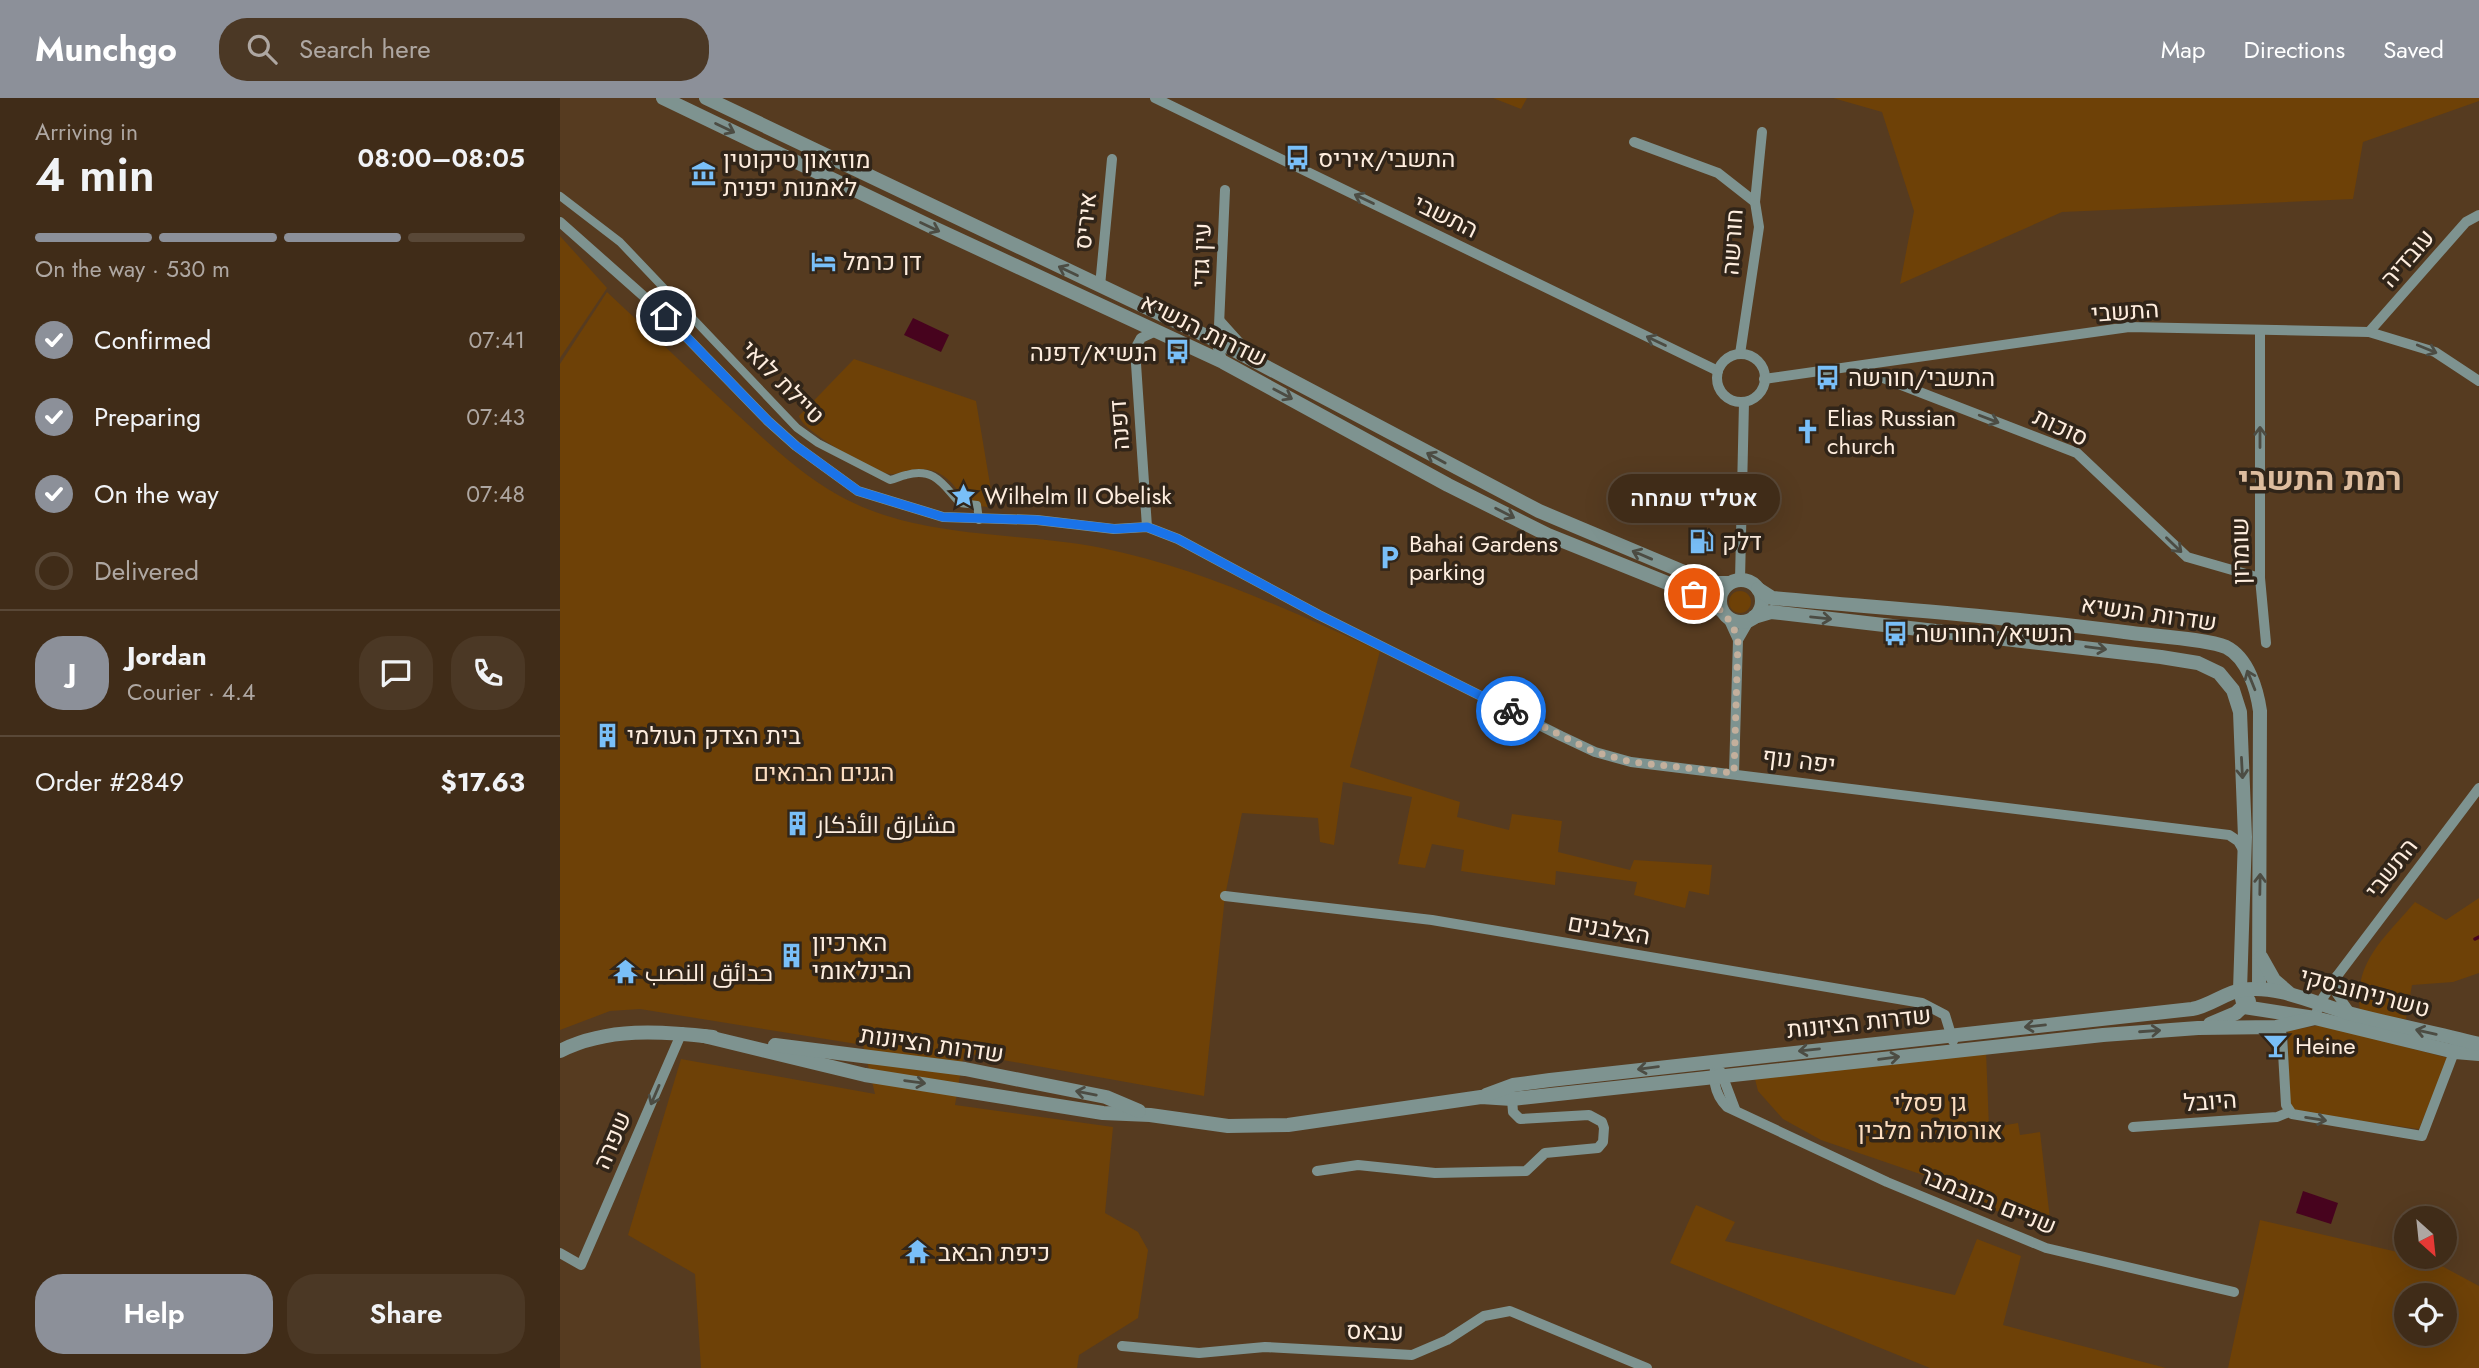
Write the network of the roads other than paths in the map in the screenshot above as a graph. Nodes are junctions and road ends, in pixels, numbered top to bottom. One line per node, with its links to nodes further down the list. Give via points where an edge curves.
1 (663, 98): 14 (street, שדרות הנשיא, one-way to 14)
2 (706, 98): 12 (street, שדרות הנשיא, one-way to 2)
3 (1156, 98): 22 (street, התשבי, one-way to 3)
4 (1762, 132): 9 (street, חורשה)
5 (1634, 142): 9 (street, via 1718,173)
6 (1112, 159): 12 (street, איריס)
7 (1225, 190): 13 (street, עין גדי)
8 (560, 196): 26 (street, טיילת לואי, via 620,242 797,428 890,480 918,473 934,475 960,503 977,505)
9 (1755, 202): 18 (street, חורשה, via 1759,226)
10 (2479, 215): 16 (street, עובדיה, via 2466,222)
11 (560, 222): 26 (street, יפה נוף, via 666,316 768,421 834,475 858,491 899,506)
12 (1100, 286): 17 (street, שדרות הנשיא)
13 (1220, 321): 17 (street, עין גדי); 20 (street, עין גדי)
14 (1156, 331): 19 (street, שדרות הנשיא); 27 (street, דפנה, via 1140,338 1135,349)
15 (2260, 331): 16 (street, התשבי); 21 (street, התשבי, via 2129,327); 28 (street, שומרון, one-way to 15)
16 (2369, 332): 24 (street, התשבי, one-way to 24, via 2435,352)
17 (1219, 342): 19 (street, עין גדי); 20 (street, שדרות הנשיא)
18 (1740, 355): 22 (street, via 1726,359); 23 (street, via 1755,359)
19 (1223, 362): 31 (street, שדרות הנשיא, one-way to 31, via 1520,521 1707,598)
20 (1256, 362): 29 (street, שדרות הנשיא, one-way to 20, via 1710,583 1539,511)
21 (1857, 368): 23 (street, התשבי); 28 (street, סוכות, one-way to 28, via 2077,453 2187,557)
22 (1718, 371): 25 (street, via 1722,394)
23 (1764, 379): 25 (street, via 1760,392)
24 (2479, 381)
25 (1744, 402): 29 (street)
26 (979, 520): 27 (street, יפה נוף)
27 (1147, 527): 35 (street, יפה נוף, via 1595,752 1650,766)
28 (2259, 578): 34 (street, שומרון)
29 (1735, 582): 30 (street, via 1751,582); 31 (street, via 1720,597)
30 (1758, 590): 32 (street, via 1762,604); 41 (street, שדרות הנשיא, one-way to 30, via 2260,711 2248,671 2226,647 2068,625 1772,598)
31 (1724, 614): 32 (street, via 1739,622); 33 (street)
32 (1752, 619): 33 (street); 37 (street, שדרות הנשיא, one-way to 37, via 1771,612 2053,643 2209,667 2227,681 2238,701)
33 (1738, 640): 35 (street)
34 (2266, 643)
35 (1734, 773): 38 (street, יפה נוף)
36 (2478, 790): 42 (street, התשבי)
37 (2245, 822): 38 (street); 39 (street, שדרות הנשיא)
38 (2229, 835): 39 (street)
39 (2245, 853): 44 (street, שדרות הנשיא)
40 (1225, 896): 53 (street, הצלבנים, via 1432,920 1922,1003 1945,1015)
41 (2259, 953): 43 (street, שדרות הנשיא); 45 (street, via 2274,980)
42 (2337, 976): 46 (street, התשבי); 48 (street, via 2337,994)
43 (2259, 989): 44 (street, טשרניחובסקי); 45 (street, טשרניחובסקי); 47 (street)
44 (2240, 990): 47 (street, שדרות הנשיא); 53 (street, שדרות הציונות, one-way to 53, via 2192,1009)
45 (2294, 996): 46 (street, טשרניחובסקי)
46 (2319, 1004): 48 (street, טשרניחובסקי); 49 (street, התשבי)
47 (2244, 1007): 49 (street); 51 (street)
48 (2351, 1014): 55 (street, טשרניחובסקי, one-way to 48)
49 (2315, 1018): 50 (street, טשרניחובסקי); 55 (street, טשרניחובסקי)
50 (2276, 1027): 51 (street, טשרניחובסקי); 62 (street, via 2282,1035)
51 (2198, 1028): 53 (street, שדרות הציונות, one-way to 51)
52 (682, 1032): 56 (street, שדרות הציונות, via 611,1035); 60 (street, שדרות הציונות, via 965,1069 1106,1097 1150,1115 1228,1126 1268,1127); 65 (street, שפרה, one-way to 65, via 581,1265)
53 (1954, 1042): 58 (street, שדרות הציונות, one-way to 58); 59 (street, שדרות הציונות, one-way to 53)
54 (2479, 1044): 55 (street, טשרניחובסקי)
55 (2453, 1045): 57 (street, טשרניחובסקי); 62 (street, one-way to 55, via 2422,1136)
56 (560, 1051)
57 (2479, 1054)
58 (1716, 1060): 59 (street, שניים בנובמבר); 60 (street, שדרות הציונות, one-way to 60, via 1525,1083)
59 (1718, 1077): 61 (street, שדרות הציונות); 66 (street, שניים בנובמבר, via 1737,1113 1887,1182 2046,1248)
60 (1481, 1097): 61 (street, שדרות הציונות)
61 (1512, 1099): 64 (street, via 1513,1112 1520,1119 1596,1117 1604,1128 1603,1142 1598,1148 1545,1153 1526,1171 1435,1173 1358,1165)
62 (2289, 1112): 63 (street, היובל, via 2277,1117)
63 (2133, 1127)
64 (1317, 1171)
65 (560, 1253)
66 (2234, 1292)
67 (1122, 1346): 68 (street, עבאס, via 1199,1353 1265,1347 1412,1355 1484,1316 1510,1311)
68 (1647, 1368)

